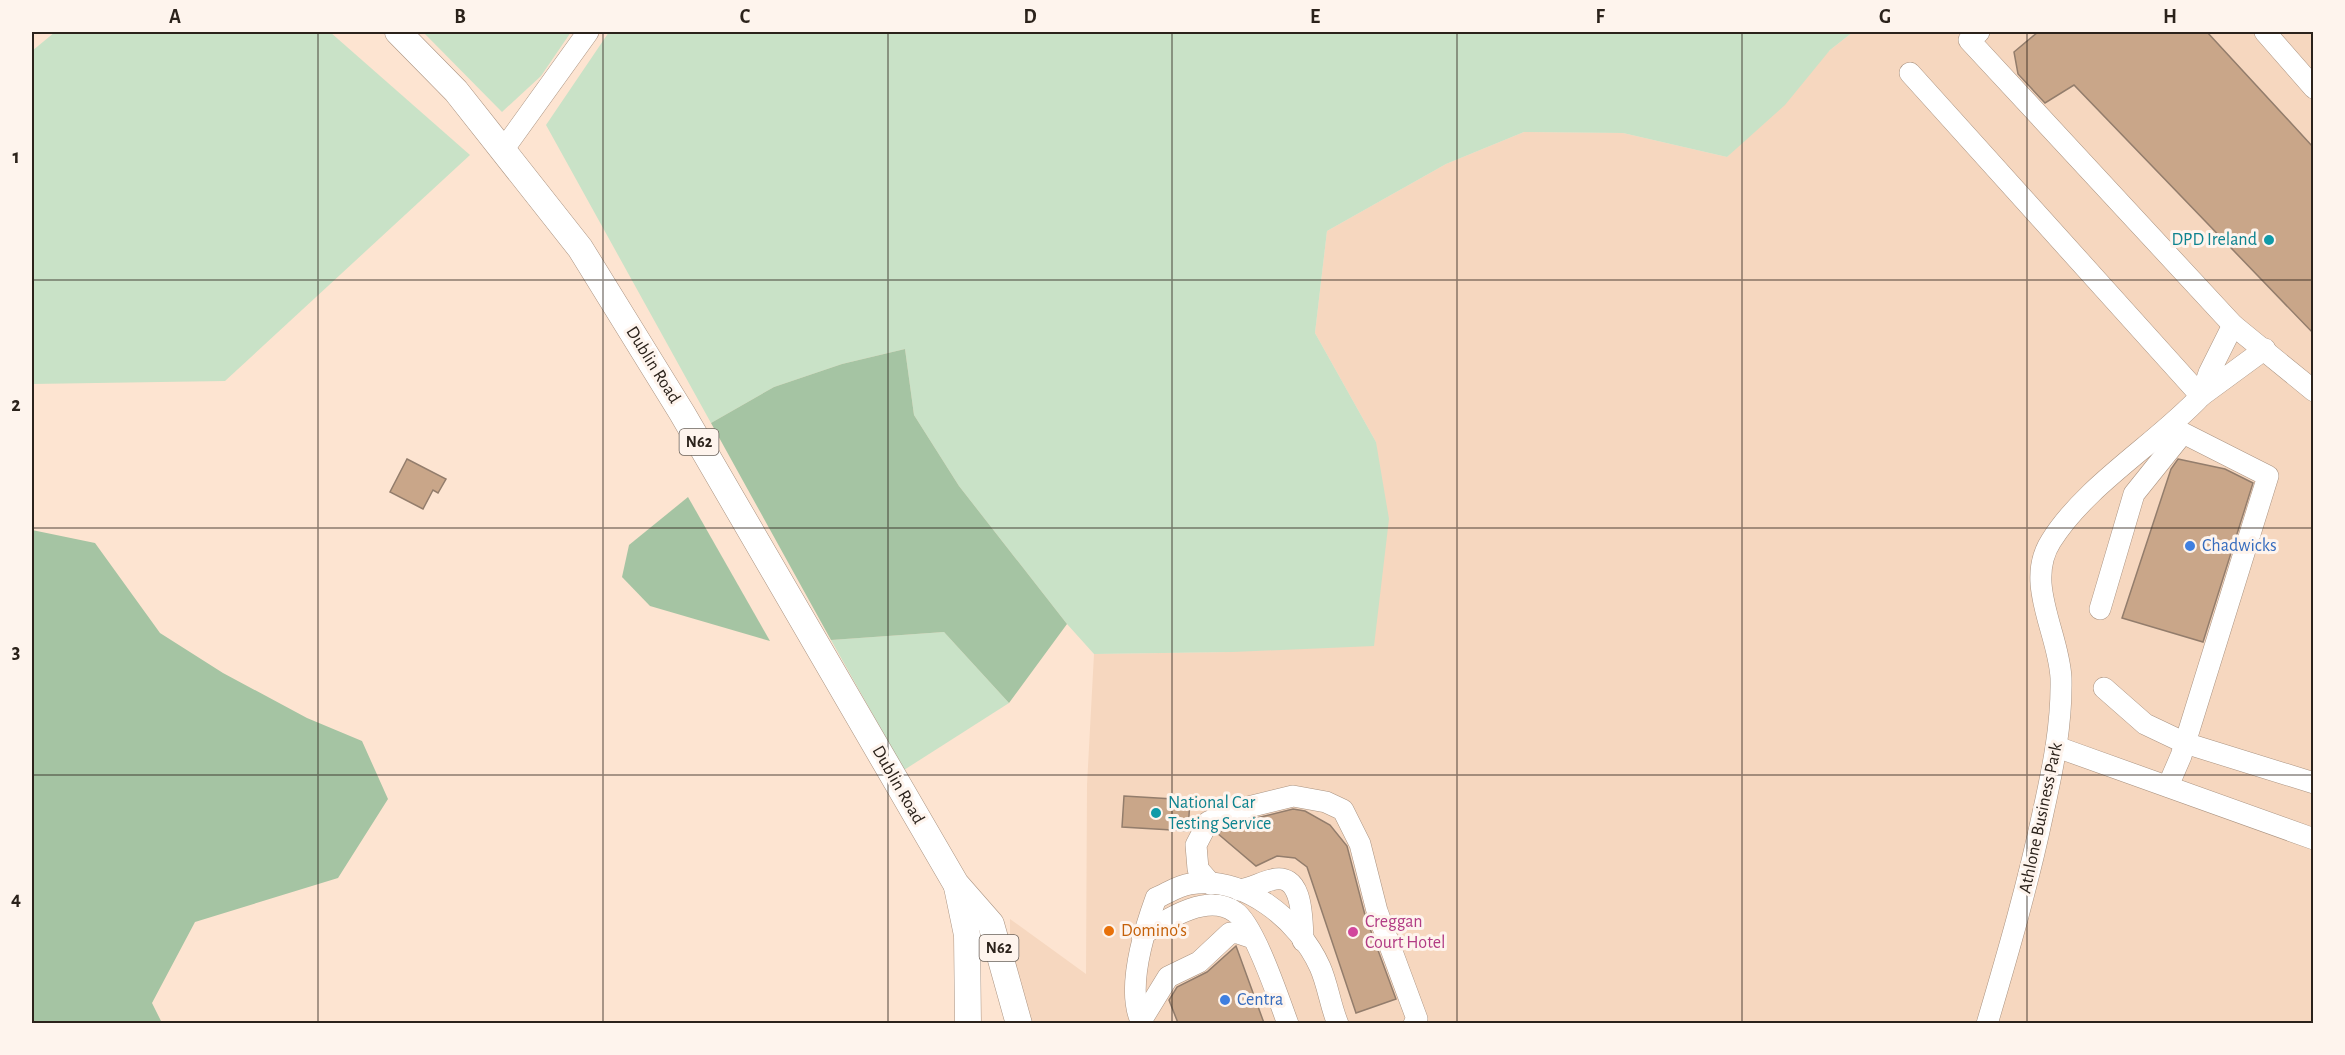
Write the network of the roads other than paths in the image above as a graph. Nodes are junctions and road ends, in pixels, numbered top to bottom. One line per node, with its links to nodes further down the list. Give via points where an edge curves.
1 (398, 32): 7 (main road, Dublin Road / N62, via 456,91)
2 (588, 32): 7 (street)
3 (1979, 32): 8 (street, via 1969,40)
4 (2265, 32): 6 (street)
5 (1910, 73): 11 (street)
6 (2313, 88)
7 (503, 150): 19 (main road, Dublin Road / N62, via 580,248 682,413)
8 (2233, 325): 9 (street); 11 (street)
9 (2265, 349): 10 (street); 11 (street)
10 (2313, 391)
11 (2201, 396): 15 (street, Athlone Business Park, via 2100,486 2050,542 2039,578 2061,676)
12 (2100, 609): 14 (street, via 2133,494 2183,433 2268,476)
13 (2104, 688): 14 (street, via 2145,724)
14 (2185, 743): 16 (street); 17 (street)
15 (2058, 747): 17 (street); 31 (street, Athlone Business Park, via 2027,890)
16 (2313, 783)
17 (2168, 786): 18 (street)
18 (2313, 839)
19 (956, 884): 25 (main road, Dublin Road / N62, via 967,935); 26 (main road, Dublin Road / N62, via 991,924)
20 (1211, 884): 21 (street); 22 (street, via 1189,884 1156,898); 30 (street, via 1198,869 1196,845 1208,822 1232,811 1293,796 1326,802 1343,810 1360,844 1391,951 1413,1004 1417,1020)
21 (1239, 890): 24 (street, via 1252,894 1281,915); 24 (street, via 1272,879 1286,880 1296,888 1300,901)
22 (1142, 935): 23 (street, via 1169,918 1215,906 1235,912); 27 (street, via 1137,980)
23 (1253, 938): 27 (street, via 1230,933 1199,962 1168,976); 28 (street)
24 (1303, 941): 29 (street, via 1320,967)
25 (968, 1023)
26 (1019, 1023)
27 (1141, 1023)
28 (1288, 1023)
29 (1338, 1023)
30 (1414, 1023)
31 (1987, 1023)

